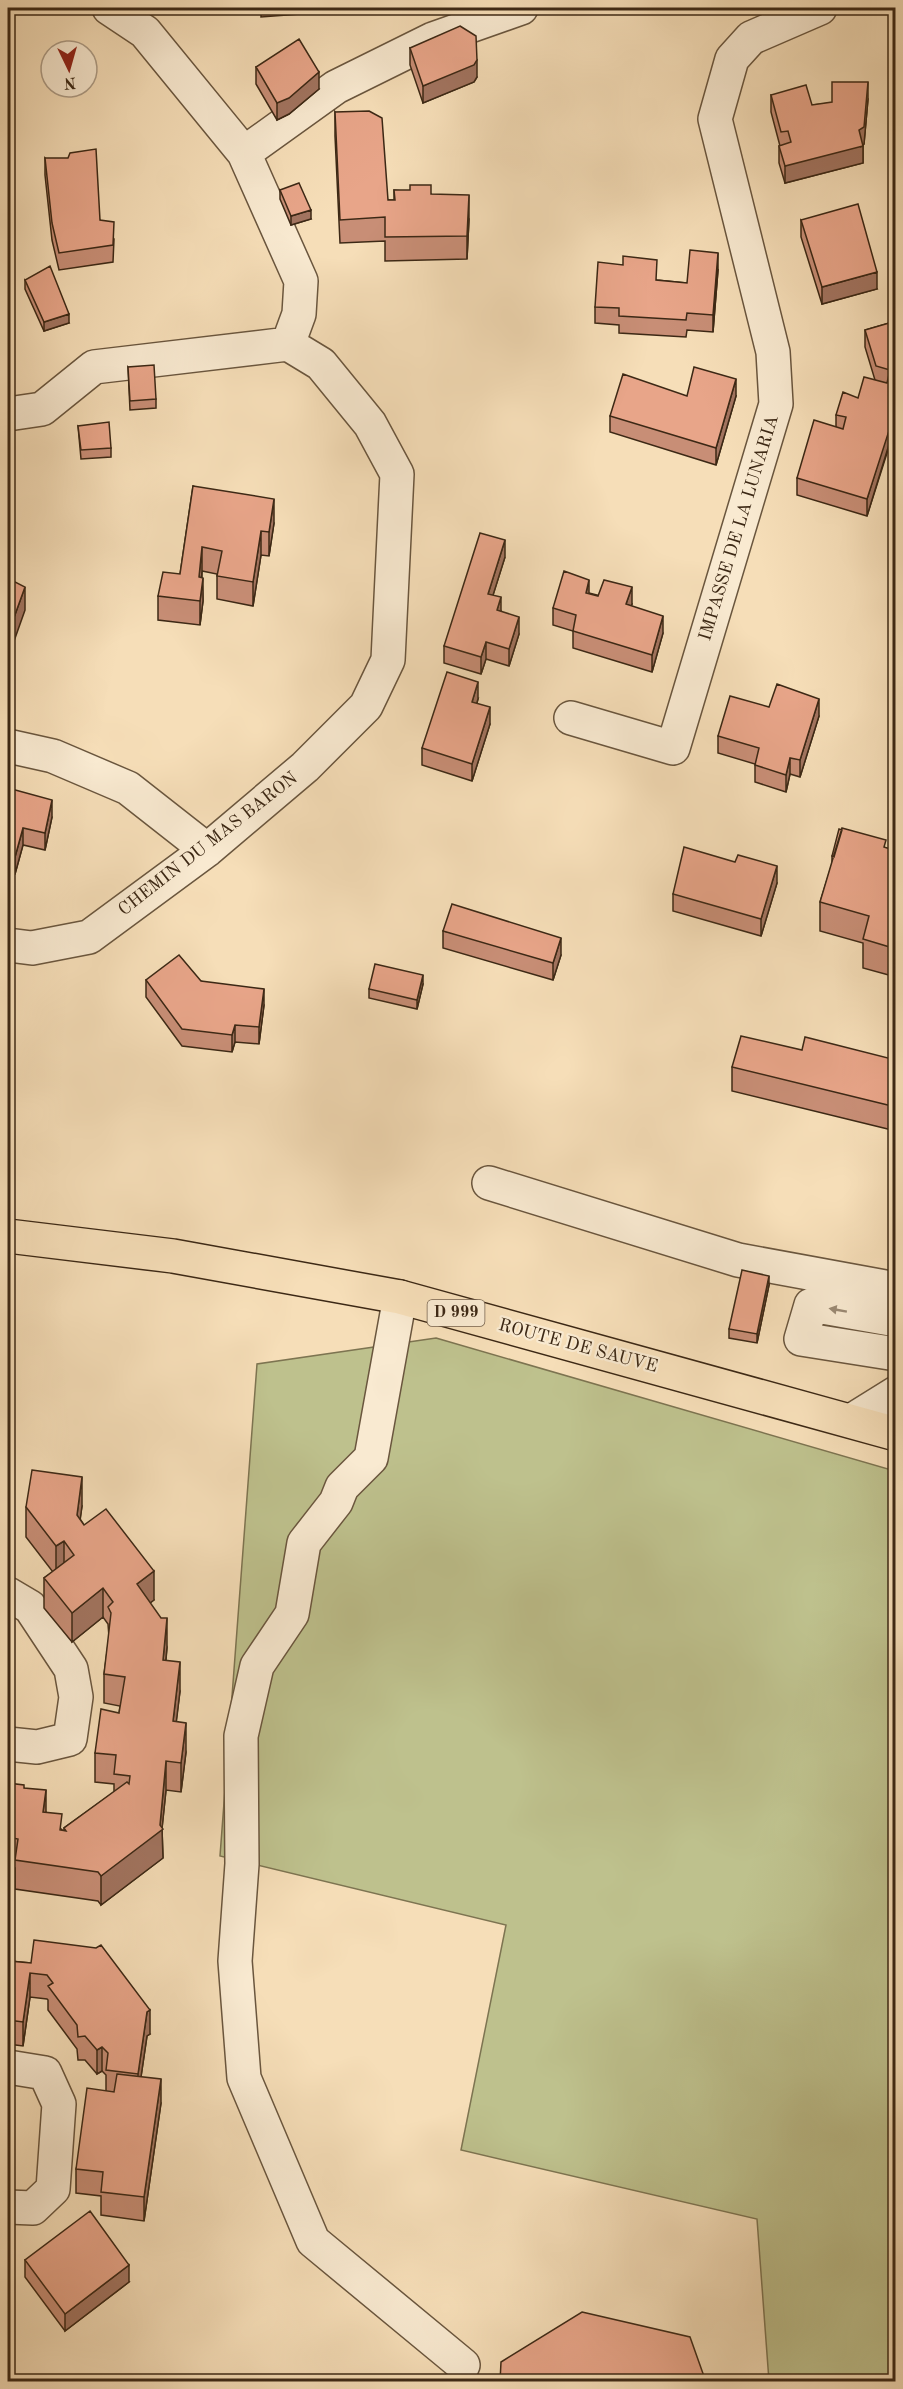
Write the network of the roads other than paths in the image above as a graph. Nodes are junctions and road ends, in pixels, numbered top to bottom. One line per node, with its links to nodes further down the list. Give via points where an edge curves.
1 (109, 8): 4 (street, via 146,32)
2 (521, 8): 4 (street, via 433,39 336,87)
3 (820, 8): 7 (street, IMPASSE DE LA LUNARIA, via 751,38 732,58 715,119 773,352 776,404 673,748)
4 (244, 153): 5 (street, via 301,281 299,314)
5 (288, 344): 6 (street, via 94,367 42,409); 9 (street, CHEMIN DU MAS BARON, via 328,372 370,424 397,474 388,660 366,706 305,767)
6 (8, 414)
7 (571, 718)
8 (8, 746): 9 (street, via 53,756 128,788)
9 (207, 850): 10 (street, CHEMIN DU MAS BARON, via 89,937 32,948)
10 (8, 945)
11 (489, 1183): 13 (street, via 738,1260)
12 (8, 1236): 14 (main road, ROUTE DE SAUVE / D 999, via 173,1256)
13 (896, 1289)
14 (400, 1297): 18 (main road, ROUTE DE SAUVE / D 999); 24 (street, via 371,1458 342,1487 336,1502 304,1543 292,1614 257,1666 241,1736 242,1864 236,1961 244,2078 313,2241)
15 (896, 1320): 16 (street, one-way to 16, via 811,1305 801,1339)
16 (896, 1354)
17 (896, 1393): 18 (street)
18 (851, 1421): 19 (main road, ROUTE DE SAUVE / D 999)
19 (896, 1434)
20 (8, 1594): 21 (street, via 30,1607 71,1669 76,1697 70,1739 36,1747)
21 (8, 1744)
22 (8, 2067): 23 (street, via 45,2073 59,2104 53,2189 33,2208)
23 (8, 2206)
24 (463, 2365)

